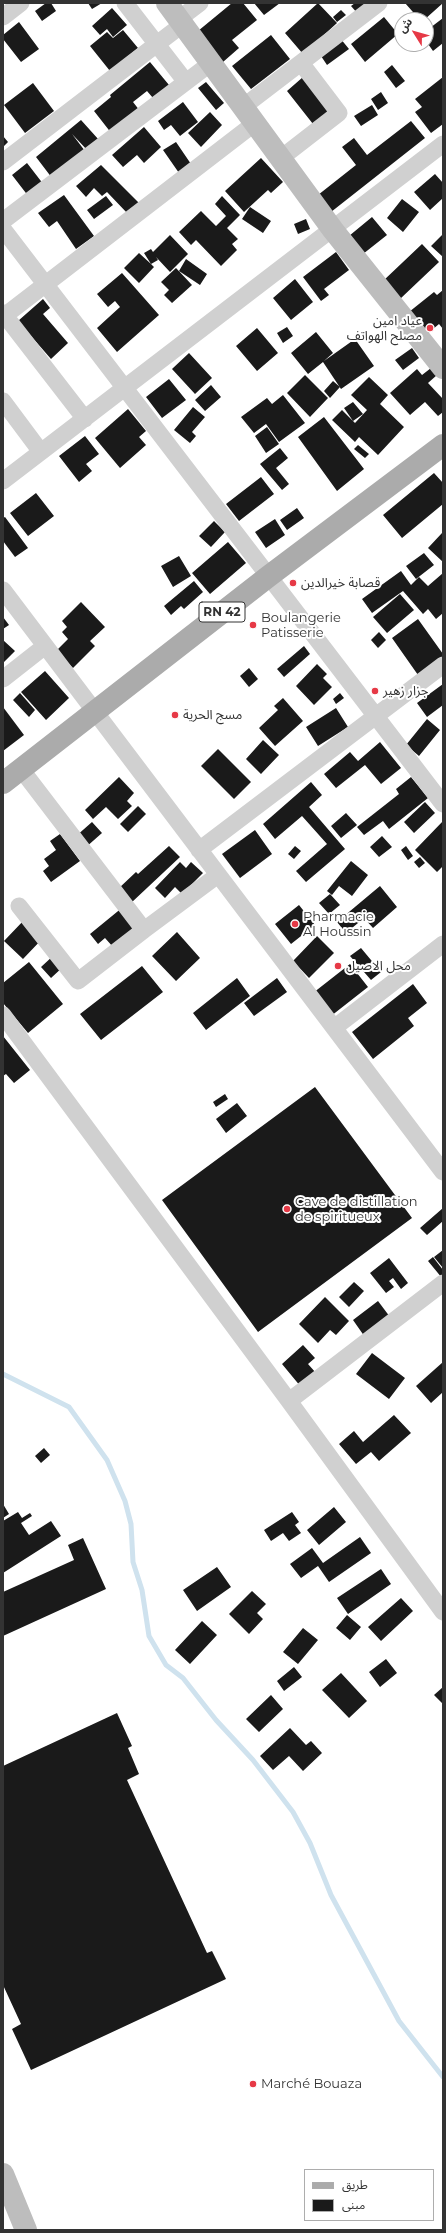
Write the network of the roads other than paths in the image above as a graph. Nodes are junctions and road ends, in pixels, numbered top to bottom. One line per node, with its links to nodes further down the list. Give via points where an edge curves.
1 (21, 3): 6 (street)
2 (125, 3): 7 (street)
3 (200, 3): 5 (street)
4 (379, 3): 9 (street)
5 (176, 16): 7 (street); 8 (main road)
6 (3, 17)
7 (157, 45): 10 (street); 14 (street)
8 (211, 63): 10 (street); 11 (main road)
9 (301, 63): 11 (street); 13 (street, via 339,113)
10 (186, 82): 15 (street)
11 (249, 115): 13 (main road); 18 (street)
12 (443, 144): 17 (street)
13 (281, 158): 17 (main road)
14 (3, 162)
15 (3, 221)
16 (3, 229): 18 (street)
17 (333, 230): 20 (main road); 21 (street)
18 (45, 285): 19 (street); 21 (street)
19 (4, 315): 23 (street)
20 (443, 368)
21 (124, 388): 23 (street); 27 (street)
22 (3, 401): 24 (street)
23 (85, 419): 24 (street)
24 (41, 452): 26 (street)
25 (441, 452): 27 (main road, RN 42)
26 (3, 481)
27 (269, 576): 32 (main road, RN 42); 33 (street)
28 (4, 595): 29 (street)
29 (45, 646): 31 (street); 32 (street)
30 (443, 665): 33 (street)
31 (3, 679)
32 (95, 711): 34 (main road, RN 42); 37 (street)
33 (375, 716): 36 (street); 37 (street)
34 (21, 768): 35 (main road, RN 42); 40 (street)
35 (3, 783)
36 (443, 804)
37 (200, 850): 38 (street)
38 (218, 875): 40 (street); 43 (street)
39 (19, 906): 40 (street, via 78,981)
40 (144, 930)
41 (443, 944): 43 (street)
42 (3, 1015): 46 (street)
43 (334, 1028): 44 (street)
44 (443, 1172)
45 (443, 1283): 46 (street)
46 (289, 1401): 47 (street)
47 (443, 1612)
48 (3, 2174): 49 (main road)
49 (26, 2230)

